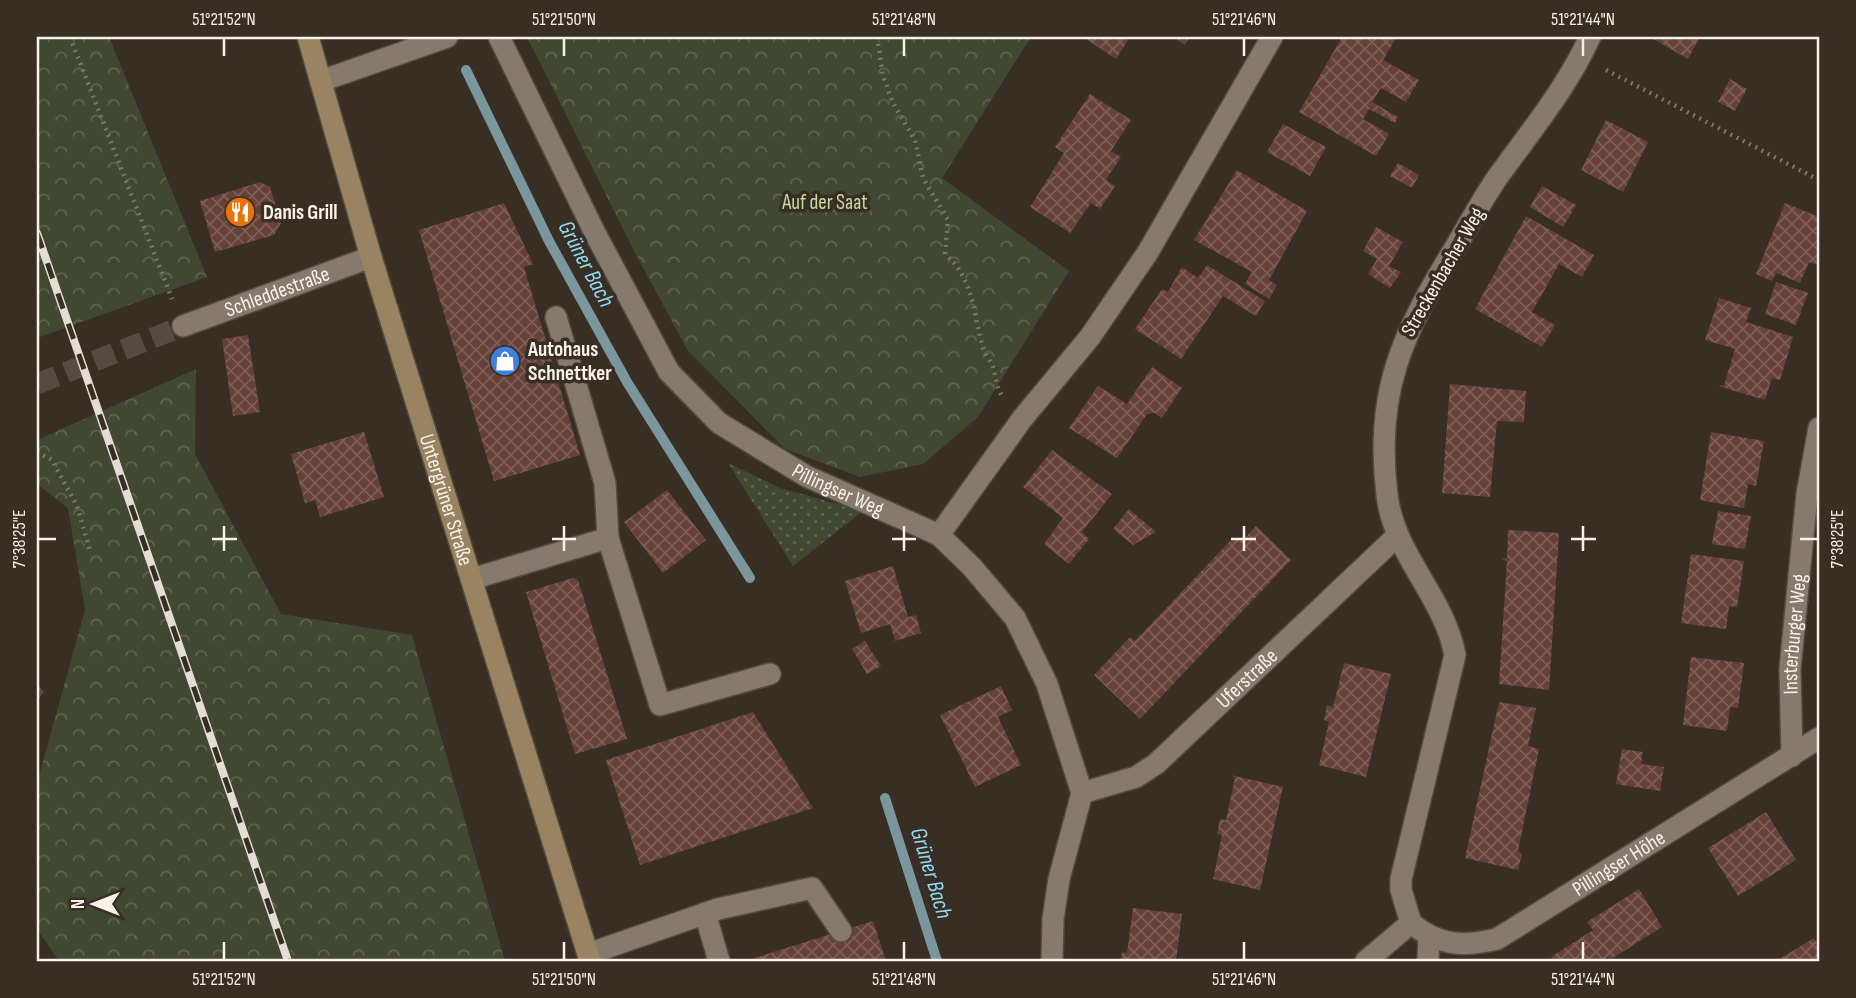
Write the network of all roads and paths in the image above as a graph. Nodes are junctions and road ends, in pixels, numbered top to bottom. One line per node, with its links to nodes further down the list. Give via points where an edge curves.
1 (70, 37): 13 (path)
2 (307, 37): 9 (main road, Untergrüner Straße)
3 (447, 37): 9 (street)
4 (499, 37): 17 (street, Pillingser Weg, via 669,372 719,423 806,477)
5 (877, 37): 14 (path, via 892,103 915,140 923,178 948,220 945,254 968,283 983,351 993,365 998,391)
6 (1272, 37): 14 (street, via 1148,252 1090,337)
7 (1590, 37): 8 (street, Streckenbacher Weg)
8 (1581, 57): 10 (path); 18 (street, Streckenbacher Weg, via 1496,181 1400,348 1383,435 1387,497)
9 (321, 81): 11 (main road, Untergrüner Straße)
10 (1819, 180)
11 (371, 257): 13 (street, Schleddestraße); 21 (main road, Untergrüner Straße)
12 (556, 317): 19 (street, via 604,483)
13 (183, 326)
14 (1022, 419): 17 (street)
15 (1819, 428): 24 (street, Insterburger Weg, via 1807,494 1790,669)
16 (37, 452): 20 (path, via 52,460 77,506)
17 (939, 535): 25 (street, via 1016,618 1047,684)
18 (1396, 537): 25 (street, Uferstraße, via 1156,764 1136,777); 27 (street, via 1450,630 1455,654 1401,879)
19 (608, 538): 21 (street); 22 (street, via 660,705)
20 (90, 551)
21 (472, 579): 30 (main road, Untergrüner Straße)
22 (770, 674)
23 (1819, 738): 24 (street, Pillingser Höhe)
24 (1791, 756): 29 (street, Pillingser Höhe, via 1497,939 1462,946)
25 (1082, 793): 32 (street, via 1059,879)
26 (705, 913): 28 (street, via 812,888); 30 (street); 31 (street)
27 (1410, 923): 29 (street, Pillingser Höhe); 33 (street)
28 (841, 930)
29 (1429, 937): 34 (street)
30 (589, 958)
31 (719, 961)
32 (1052, 961)
33 (1366, 961)
34 (1428, 961)

